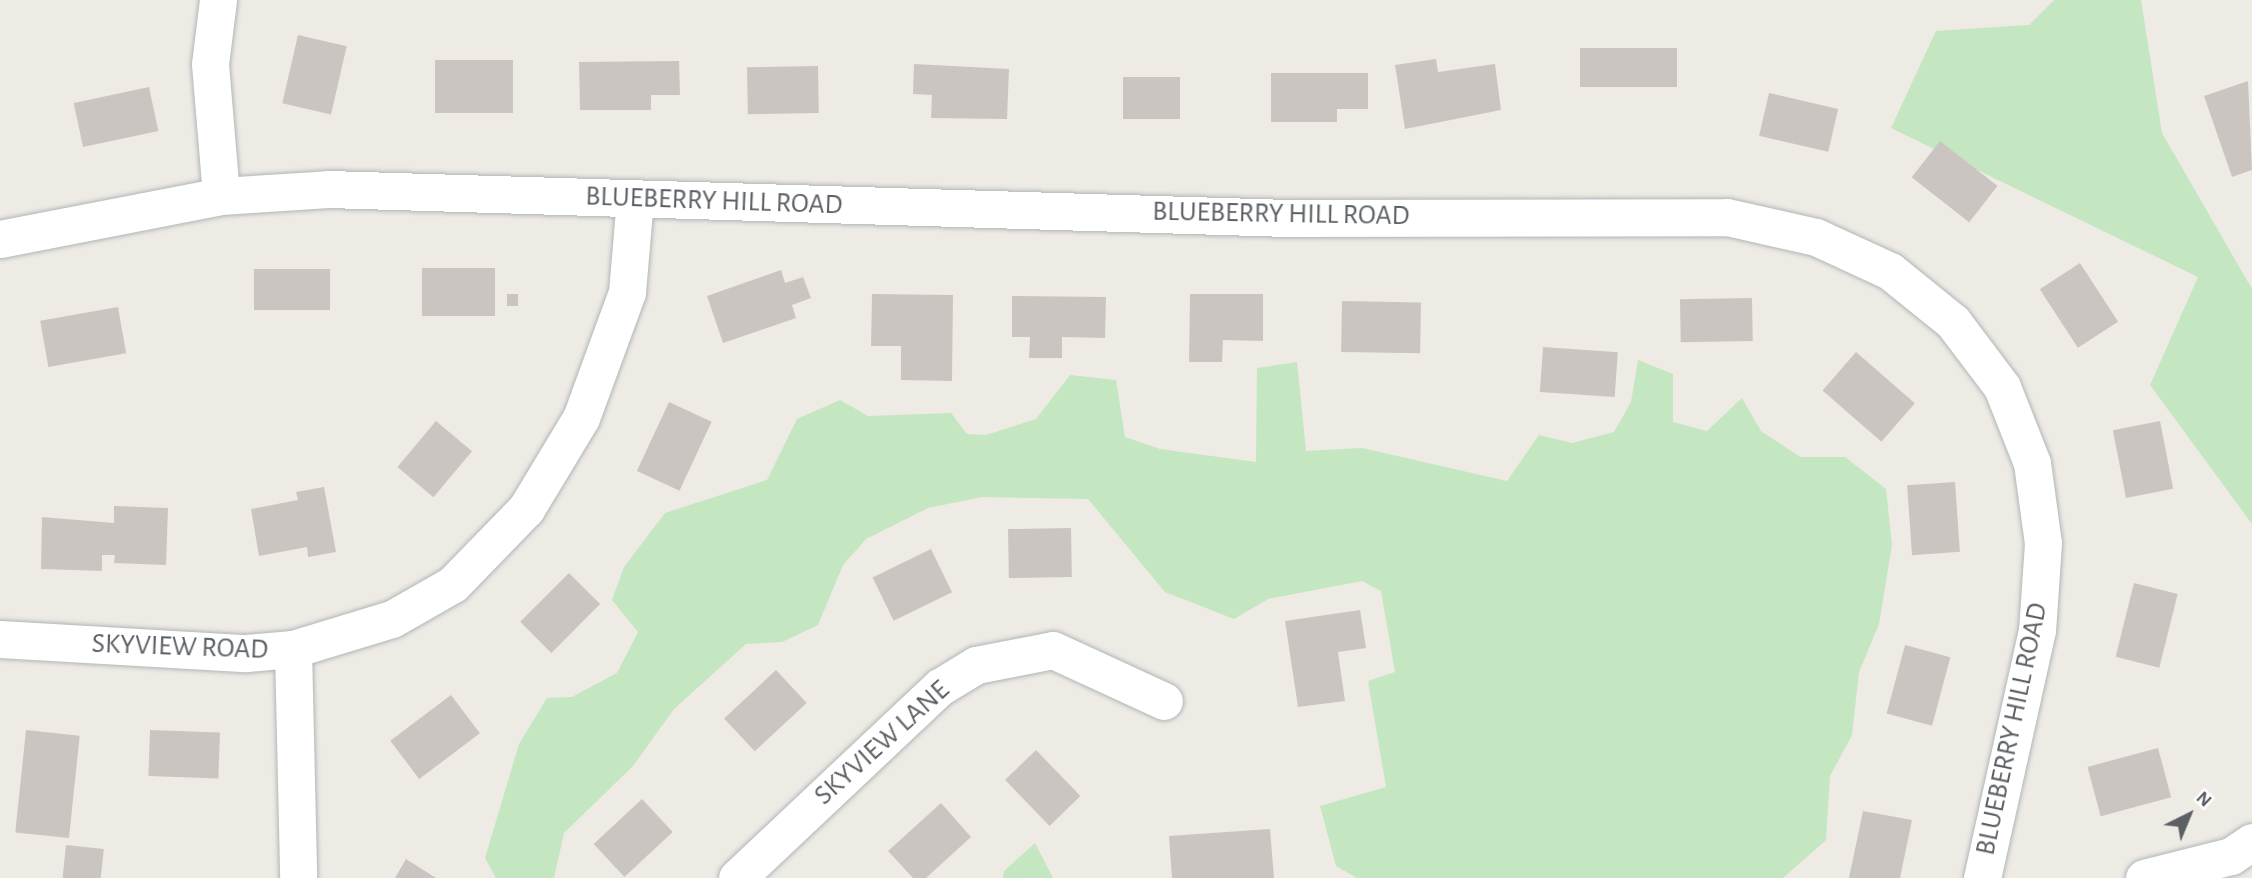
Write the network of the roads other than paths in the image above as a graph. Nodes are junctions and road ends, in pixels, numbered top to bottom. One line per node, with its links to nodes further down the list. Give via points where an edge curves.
1 (218, 0): 2 (street, via 210,64)
2 (221, 196): 3 (street, BLUEBERRY HILL ROAD, via 328,189); 4 (street, BLUEBERRY HILL ROAD)
3 (635, 198): 6 (street, SKYVIEW ROAD, via 627,292 612,341 576,429 526,509 453,584 391,619); 11 (street, BLUEBERRY HILL ROAD, via 1290,218 1727,217 1816,237 1866,257 1934,303 1987,364 2024,437 2038,489 2043,543 2037,630)
4 (0, 239)
5 (0, 639): 6 (street, SKYVIEW ROAD, via 246,653)
6 (293, 649): 9 (street)
7 (1164, 701): 10 (street, SKYVIEW LANE, via 1053,650 976,665 940,687)
8 (2252, 842): 12 (street, via 2231,856)
9 (298, 878)
10 (737, 878)
11 (1982, 878)
12 (2144, 878)

